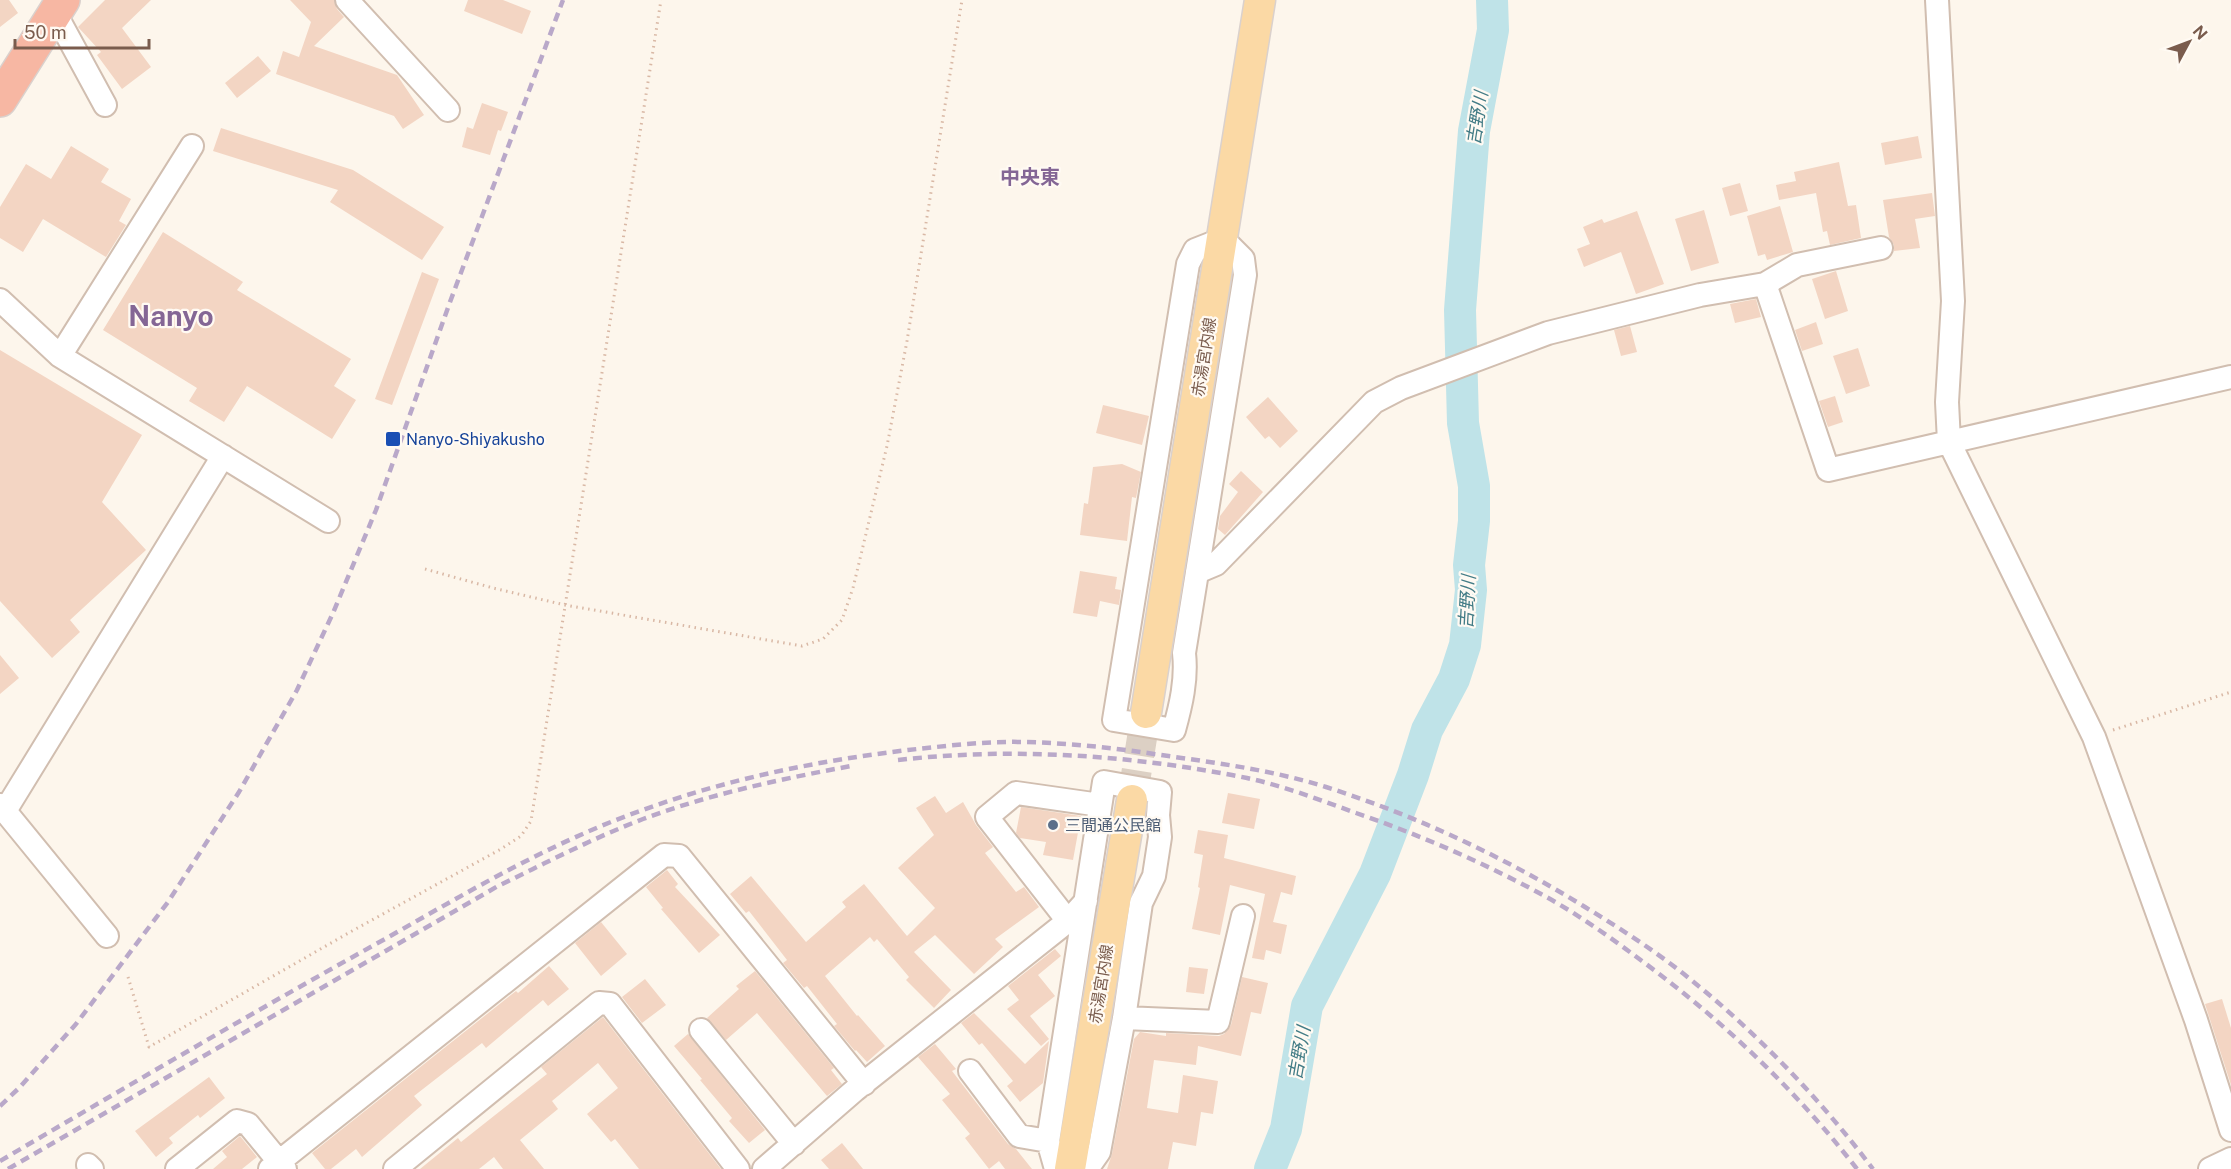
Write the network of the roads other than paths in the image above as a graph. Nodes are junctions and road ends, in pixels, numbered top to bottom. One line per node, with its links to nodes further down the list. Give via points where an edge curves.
1 (347, 0): 7 (street)
2 (1260, 0): 9 (main road, 赤湯宮内線)
3 (1937, 0): 15 (street, via 1953,301 1947,402)
4 (59, 7): 5 (highway); 6 (street)
5 (0, 100)
6 (105, 105)
7 (448, 110)
8 (192, 147): 13 (street)
9 (1222, 238): 18 (street, via 1243,259 1245,275); 18 (street, via 1196,250 1188,264 1114,720 1174,730 1181,707 1184,653); 19 (main road, 赤湯宮内線)
10 (1881, 248): 11 (street, via 1797,265)
11 (1765, 284): 15 (street, via 1828,470); 18 (street, via 1700,295 1548,333 1401,388 1374,402 1216,564)
12 (0, 300): 13 (street)
13 (60, 356): 16 (street)
14 (2231, 376): 15 (street)
15 (1950, 441): 31 (street, via 2094,737 2196,1020)
16 (223, 456): 17 (street); 22 (street)
17 (328, 521)
18 (1197, 572)
19 (1146, 713)
20 (1132, 800): 41 (main road, 赤湯宮内線)
21 (1100, 805): 23 (street); 25 (street, via 1016,793 987,817); 27 (street, via 1104,782 1160,792 1160,837 1154,876 1141,903)
22 (2, 808): 26 (street)
23 (1086, 901): 25 (street); 32 (street)
24 (1243, 916): 27 (street, via 1218,1022)
25 (1068, 921): 30 (street)
26 (107, 936)
27 (1124, 1018): 42 (street, via 1099,1152)
28 (700, 1030): 33 (street)
29 (970, 1071): 32 (street, via 1019,1136)
30 (864, 1084): 33 (street); 35 (street, via 679,856 664,855)
31 (2231, 1130)
32 (1048, 1141): 40 (street)
33 (794, 1144): 39 (street)
34 (2231, 1159): 43 (street)
35 (278, 1166): 36 (street, via 248,1124 237,1120)
36 (177, 1169)
37 (395, 1169): 38 (street, via 599,1003 610,1004)
38 (738, 1169)
39 (764, 1169)
40 (1056, 1169)
41 (1070, 1169)
42 (1087, 1169)
43 (2210, 1169)

